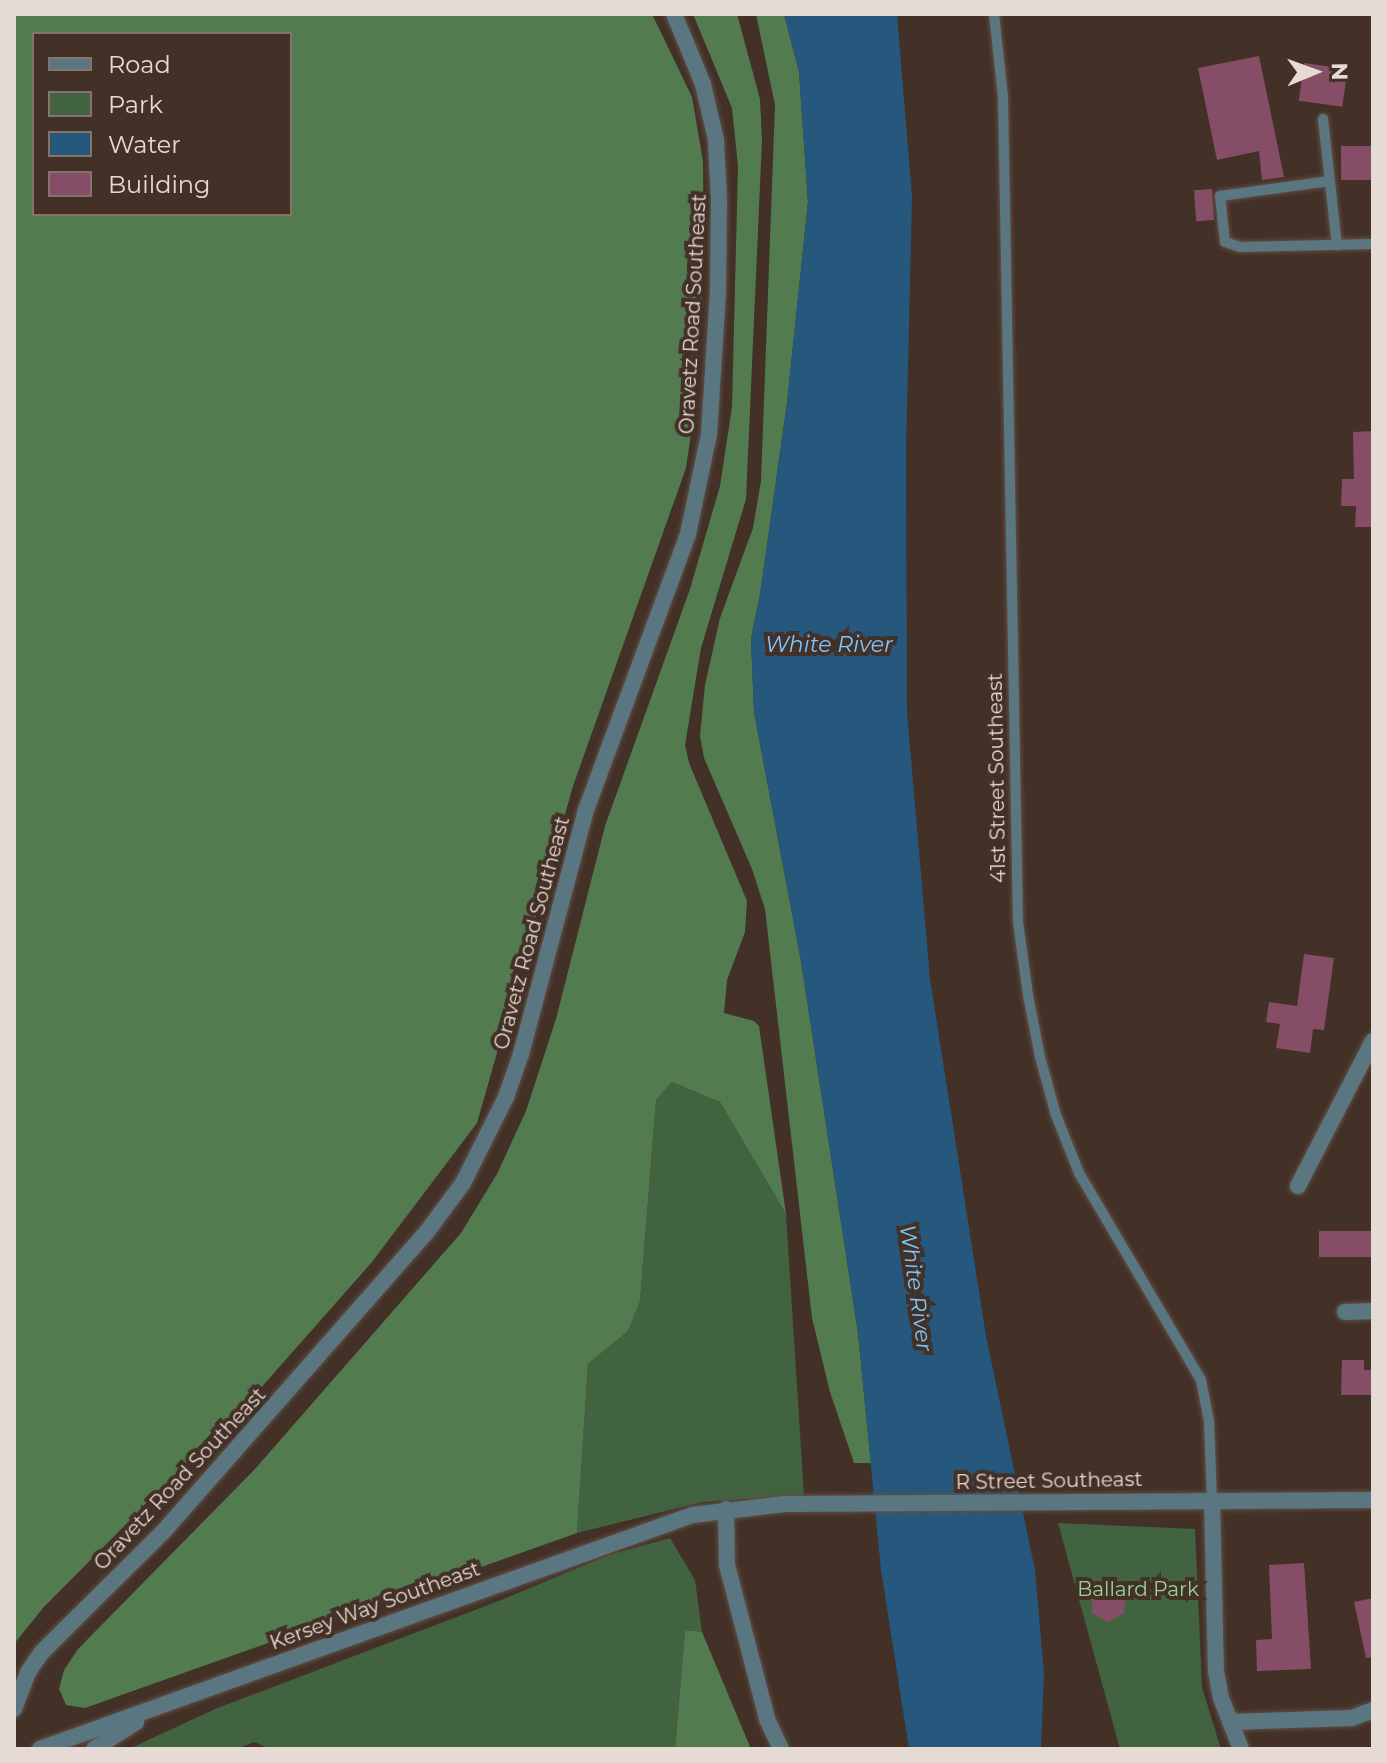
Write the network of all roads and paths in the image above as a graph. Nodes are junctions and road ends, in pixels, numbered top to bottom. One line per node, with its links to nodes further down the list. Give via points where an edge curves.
1 (674, 14): 16 (street, Oravetz Road Southeast, via 703,84 716,140 718,277 709,434 688,534 586,810 506,1097 463,1183 426,1233 194,1497 42,1652)
2 (994, 14): 12 (lane, 41st Street Southeast, via 1003,97 1018,922 1028,995 1044,1071 1079,1173 1201,1380 1209,1421)
3 (1323, 119): 4 (lane)
4 (1330, 181): 6 (lane); 6 (lane, via 1220,196 1225,242 1240,247)
5 (1373, 244): 6 (lane)
6 (1337, 245)
7 (1373, 1041): 8 (street)
8 (1368, 1063): 9 (street)
9 (1298, 1186)
10 (1373, 1311): 11 (street)
11 (1345, 1312)
12 (1212, 1499): 13 (street, R Street Southeast); 14 (street, R Street Southeast); 18 (street, via 1216,1671)
13 (1373, 1500)
14 (726, 1509): 15 (street, Kersey Way Southeast, via 663,1523); 21 (street, via 730,1578 767,1719)
15 (163, 1705): 19 (street, Kersey Way Southeast); 20 (street)
16 (14, 1709)
17 (1373, 1710): 18 (street, via 1352,1718)
18 (1230, 1722): 22 (street)
19 (40, 1749)
20 (94, 1749)
21 (781, 1749)
22 (1241, 1749)

